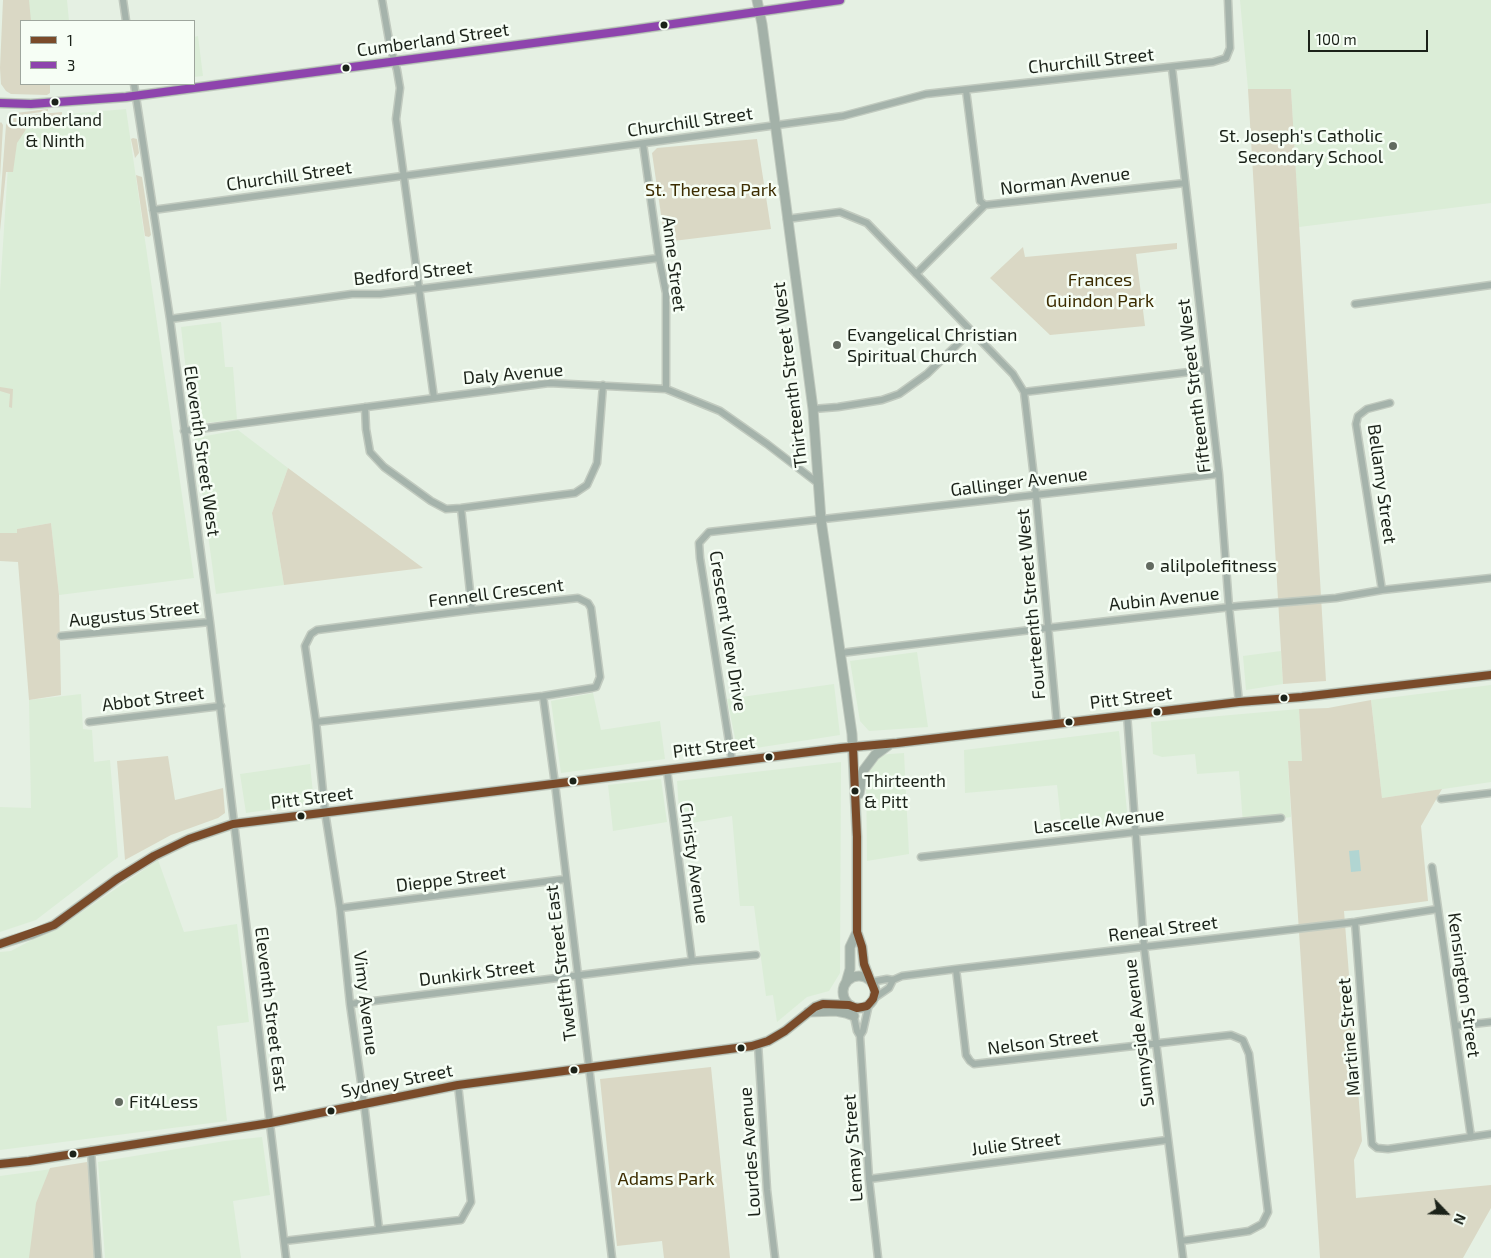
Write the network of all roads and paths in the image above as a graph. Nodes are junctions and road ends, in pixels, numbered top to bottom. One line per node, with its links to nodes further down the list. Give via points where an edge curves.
1 (123, 0): 7 (street)
2 (382, 0): 8 (street)
3 (757, 0): 6 (street, Thirteenth Street West)
4 (840, 0): 6 (street, Cumberland Street)
5 (1228, 0): 9 (street, Churchill Street, via 1230,48 1226,58)
6 (759, 11): 8 (street, Cumberland Street); 14 (street, Thirteenth Street West)
7 (126, 20)
8 (394, 62): 12 (street, Cumberland Street); 16 (street, via 400,88 396,119)
9 (1172, 68): 11 (street, Churchill Street); 17 (street, Fifteenth Street West)
10 (134, 85): 12 (street, Eleventh Street West)
11 (966, 90): 14 (street, Churchill Street, via 926,94 843,116); 18 (street, via 980,201)
12 (136, 96): 13 (street, Cumberland Street, via 47,104); 19 (street, Eleventh Street West)
13 (0, 103)
14 (775, 125): 15 (street, Churchill Street); 20 (street, Thirteenth Street West)
15 (643, 144): 16 (street, Churchill Street); 21 (street, Anne Street)
16 (403, 176): 19 (street, Churchill Street); 24 (street)
17 (1185, 183): 18 (street, Norman Avenue); 28 (street, Fifteenth Street West)
18 (985, 206): 22 (street, Norman Avenue)
19 (153, 210): 26 (street, Eleventh Street West)
20 (787, 219): 22 (street, via 840,212 867,223); 35 (street, Thirteenth Street West)
21 (659, 258): 24 (street, Bedford Street); 30 (street, Anne Street, via 666,293)
22 (916, 274): 27 (street)
23 (1491, 285): 25 (street)
24 (419, 289): 26 (street, Bedford Street, via 352,294); 32 (street)
25 (1355, 304)
26 (170, 319): 36 (street, Eleventh Street West)
27 (971, 331): 31 (street, via 1013,374); 35 (street, via 927,374 899,394 882,400)
28 (1206, 370): 31 (street); 37 (street, Fifteenth Street West)
29 (603, 385): 30 (street, Daly Avenue); 32 (street, Daly Avenue, via 549,383); 40 (street, via 597,463 587,485 575,493)
30 (666, 389): 38 (street, Daly Avenue, via 720,411)
31 (1024, 392): 39 (street, Fourteenth Street West)
32 (434, 398): 34 (street, Daly Avenue)
33 (1390, 403): 43 (street, Bellamy Street, via 1366,409 1358,416 1356,424)
34 (365, 407): 36 (street, Daly Avenue); 40 (street, via 370,452 384,467 446,509)
35 (813, 409): 38 (street, Thirteenth Street West)
36 (184, 431): 46 (street, Eleventh Street West)
37 (1220, 474): 39 (street, Gallinger Avenue); 44 (street, Fifteenth Street West)
38 (819, 484): 41 (street, Thirteenth Street West)
39 (1036, 495): 41 (street, Gallinger Avenue); 47 (street, Fourteenth Street West)
40 (461, 508): 45 (street)
41 (821, 520): 49 (street, Thirteenth Street West); 60 (street, Crescent View Drive, via 709,532 699,543)
42 (1491, 578): 43 (street, Aubin Avenue)
43 (1382, 590): 44 (street, Aubin Avenue, via 1336,598)
44 (1230, 607): 47 (street, Aubin Avenue); 52 (street, Fifteenth Street West)
45 (472, 610): 51 (street, Fennell Crescent, via 578,598 588,603 599,682 596,687); 56 (street, Fennell Crescent, via 317,630 311,634 305,646)
46 (210, 622): 48 (street, Augustus Street); 53 (street, Eleventh Street West)
47 (1047, 628): 49 (street, Aubin Avenue); 57 (street, Fourteenth Street West)
48 (61, 636)
49 (840, 653): 59 (street, Thirteenth Street West)
50 (1491, 675): 52 (street, Pitt Street, via 1302,698)
51 (543, 696): 56 (street, Fennell Crescent); 62 (street, Twelfth Street East)
52 (1239, 702): 54 (street, Pitt Street)
53 (221, 706): 55 (street, Abbot Street); 68 (street, Eleventh Street West)
54 (1127, 714): 57 (street, Pitt Street); 69 (street, Sunnyside Avenue)
55 (89, 722)
56 (316, 722): 66 (street, Fennell Crescent)
57 (1057, 724): 58 (street, Pitt Street)
58 (890, 744): 59 (street, Pitt Street); 65 (street, via 875,754 863,771)
59 (853, 746): 60 (street, Pitt Street); 65 (street, Thirteenth Street West)
60 (732, 761): 61 (street, Pitt Street)
61 (667, 770): 62 (street, Pitt Street); 80 (street, Christy Avenue)
62 (555, 784): 66 (street, Pitt Street); 72 (street, Twelfth Street East)
63 (1491, 792): 64 (street)
64 (1441, 799)
65 (856, 809): 76 (street)
66 (325, 812): 68 (street, Pitt Street); 73 (street, Vimy Avenue)
67 (1281, 818): 69 (street, Lascelle Avenue)
68 (233, 824): 77 (street, Pitt Street, via 189,839 154,856 54,925); 99 (street, Eleventh Street East)
69 (1136, 832): 70 (street, Lascelle Avenue); 78 (street, Sunnyside Avenue)
70 (921, 857)
71 (1432, 867): 74 (street, Kensington Street)
72 (566, 879): 73 (street, Dieppe Street); 82 (street, Twelfth Street East)
73 (340, 908): 87 (street, Vimy Avenue)
74 (1438, 909): 75 (street, Reneal Street); 92 (street, Kensington Street)
75 (1354, 922): 78 (street, Reneal Street); 101 (street, Martine Street, via 1372,1144 1388,1149)
76 (857, 932): 84 (street); 85 (street, via 850,947)
77 (0, 944)
78 (1144, 947): 81 (street, Reneal Street); 95 (street, Sunnyside Avenue)
79 (756, 955): 80 (street, Dunkirk Street)
80 (692, 961): 82 (street, Dunkirk Street)
81 (956, 969): 83 (street, Reneal Street); 95 (street, Nelson Street, via 966,1056 974,1064)
82 (578, 975): 87 (street, Dunkirk Street); 96 (street, Twelfth Street East)
83 (893, 980): 84 (street, Reneal Street); 86 (street, via 889,988)
84 (870, 981): 85 (street, via 857,976); 86 (street, via 875,989)
85 (846, 983): 88 (street, via 843,995)
86 (872, 1001): 88 (street, via 860,1008); 93 (street, Lemay Street)
87 (350, 1004): 98 (street, Vimy Avenue)
88 (851, 1006): 89 (street, Sydney Street, via 823,1004); 90 (street, Lemay Street)
89 (808, 1012): 90 (street, via 836,1011); 94 (street, Sydney Street, via 785,1031)
90 (854, 1016): 93 (street, Lemay Street)
91 (1491, 1022): 92 (street)
92 (1455, 1026): 101 (street, Kensington Street)
93 (860, 1036): 105 (street, Lemay Street)
94 (758, 1044): 96 (street, Sydney Street); 112 (street, Lourdes Avenue, via 767,1190)
95 (1155, 1044): 102 (street, Sunnyside Avenue); 108 (street, via 1231,1035 1243,1040 1249,1054 1268,1212 1262,1224 1249,1231)
96 (588, 1068): 97 (street, Sydney Street); 111 (street, Twelfth Street East)
97 (458, 1085): 98 (street, Sydney Street); 106 (street, via 471,1202 467,1212 461,1220)
98 (364, 1103): 99 (street, Sydney Street); 106 (street, Vimy Avenue)
99 (270, 1123): 103 (street, Sydney Street); 107 (street, Eleventh Street East)
100 (1491, 1134): 101 (street)
101 (1471, 1137)
102 (1167, 1140): 105 (street, Julie Street); 108 (street, Sunnyside Avenue)
103 (91, 1150): 104 (street, Sydney Street); 109 (street)
104 (0, 1164)
105 (869, 1179): 113 (street, Lemay Street)
106 (378, 1229): 107 (street)
107 (284, 1241): 110 (street, Eleventh Street East)
108 (1181, 1241): 114 (street, Sunnyside Avenue)
109 (98, 1258)
110 (286, 1258)
111 (612, 1258)
112 (775, 1258)
113 (878, 1258)
114 (1183, 1258)

